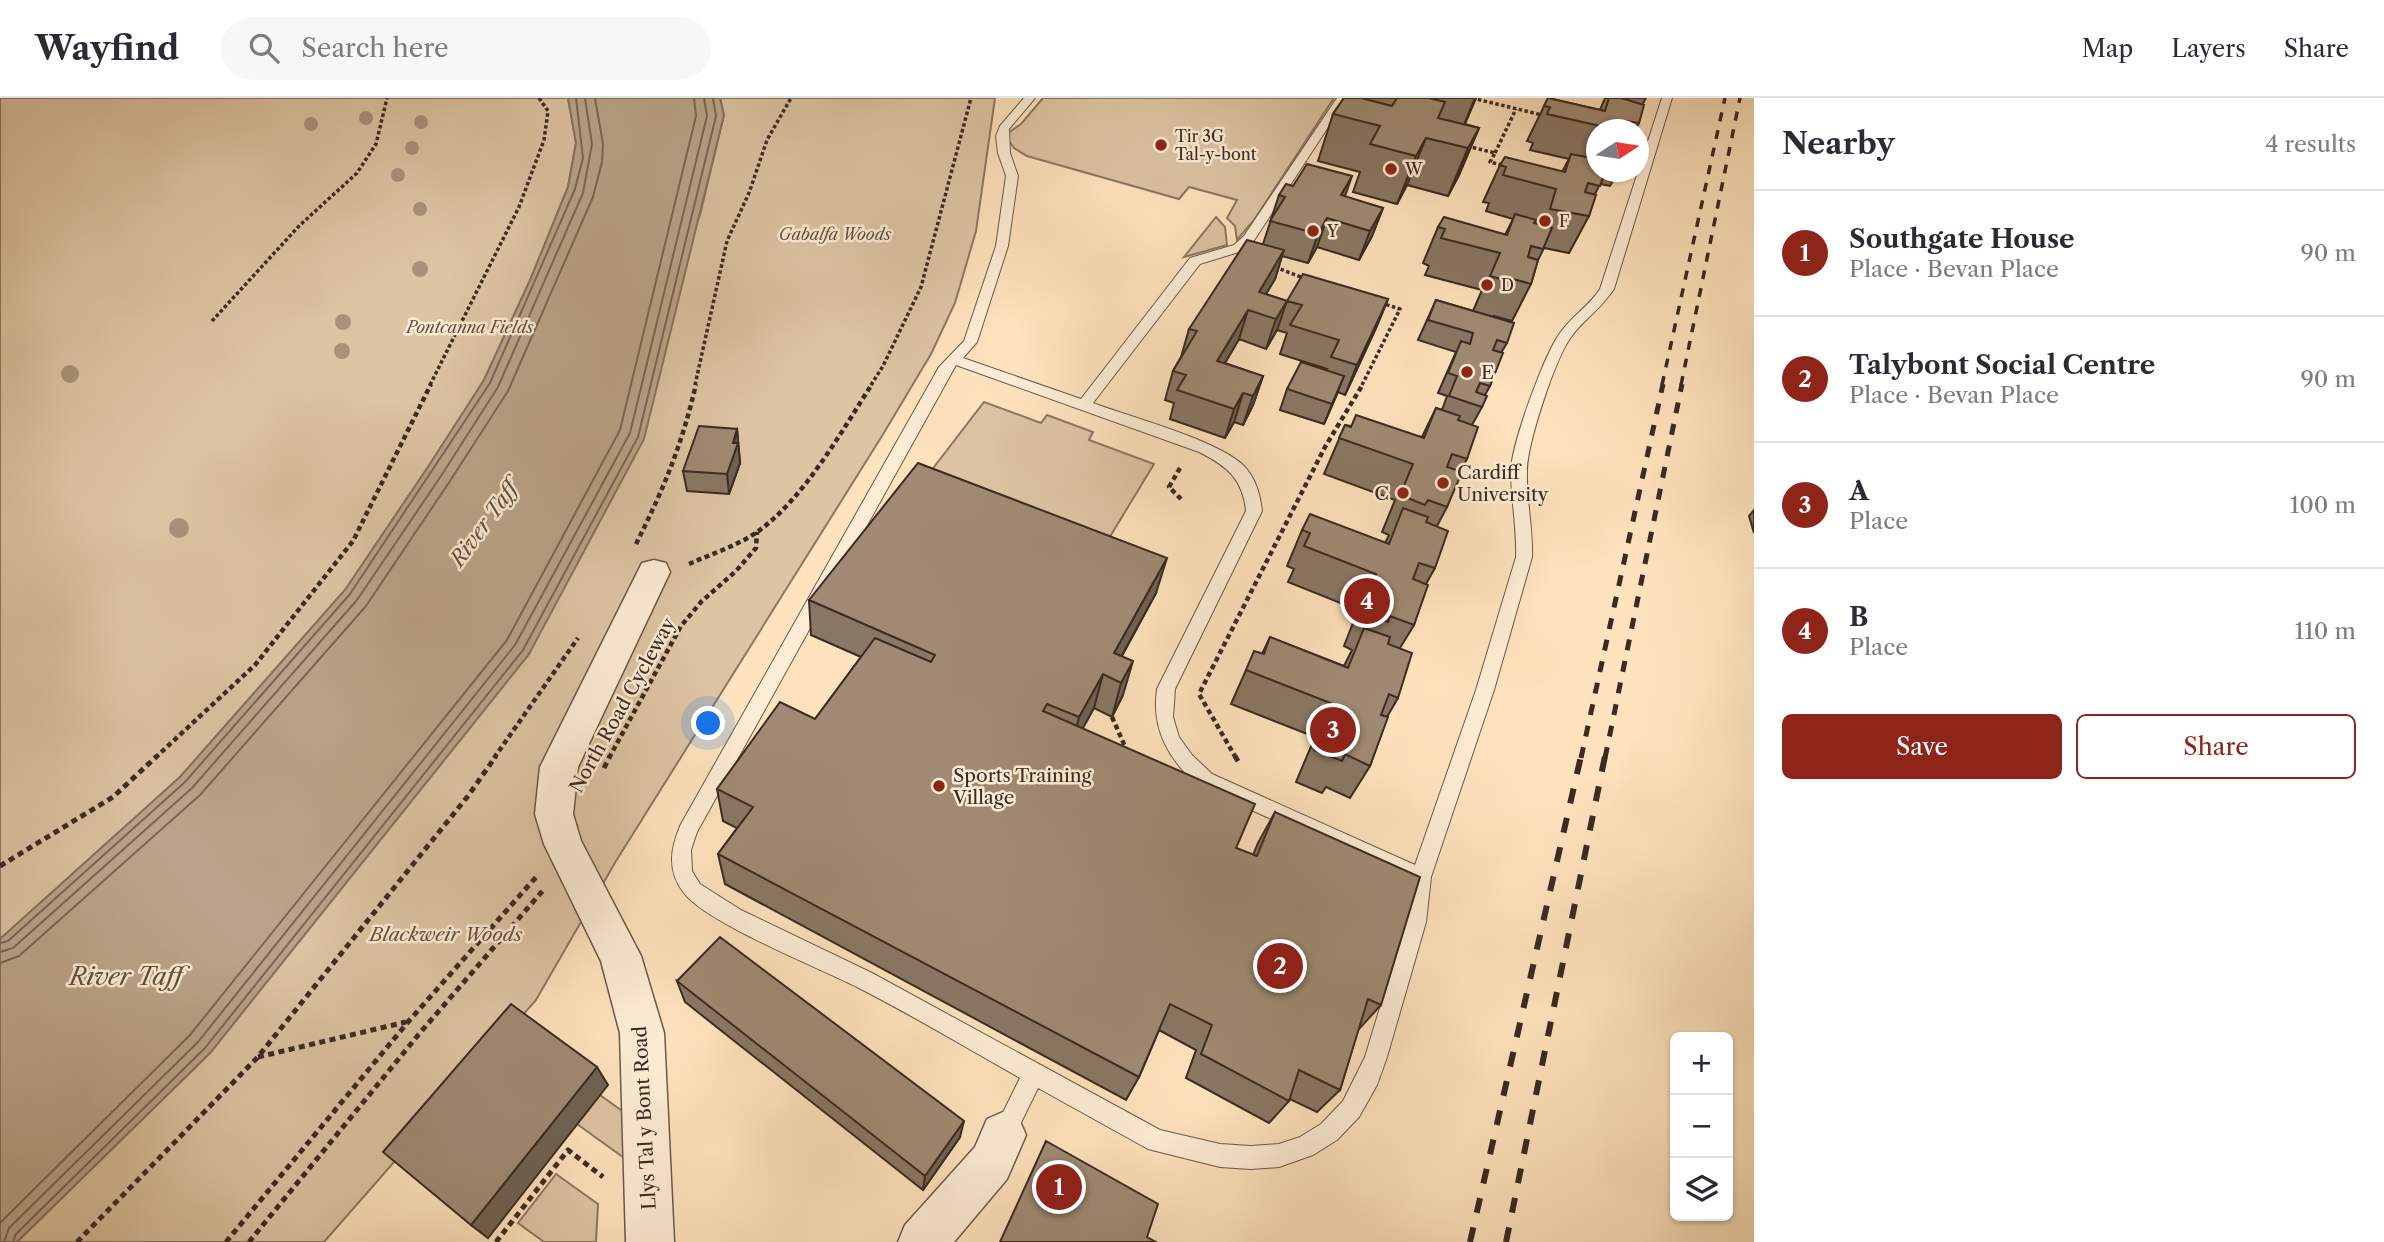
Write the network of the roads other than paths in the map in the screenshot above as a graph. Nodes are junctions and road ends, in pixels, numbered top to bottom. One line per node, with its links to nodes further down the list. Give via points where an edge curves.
1 (1030, 98): 4 (lane, via 1004,128 1002,146 1012,176 1002,246 970,342)
2 (1342, 98): 5 (lane, via 1250,239 1238,248 1195,261)
3 (1667, 98): 7 (lane, via 1607,289 1566,334 1552,358 1522,450 1518,470 1524,557 1485,690)
4 (952, 359): 5 (lane); 8 (lane, via 688,830 681,850 682,873 693,890 734,918 864,980)
5 (1083, 405): 7 (lane, via 1222,457 1247,478 1253,493 1254,511 1247,529 1166,689 1162,706 1166,730 1182,758 1205,780)
6 (644, 559): 10 (street, Llys Tal y Bont Road, via 559,767 554,814 566,852 620,956 642,1033)
7 (1421, 877): 8 (lane, via 1422,893 1370,1075 1345,1118 1325,1138 1277,1156 1199,1154 1156,1141)
8 (1034, 1072): 9 (lane)
9 (1003, 1135): 11 (street, via 991,1163)
10 (650, 1242)
11 (922, 1242)

